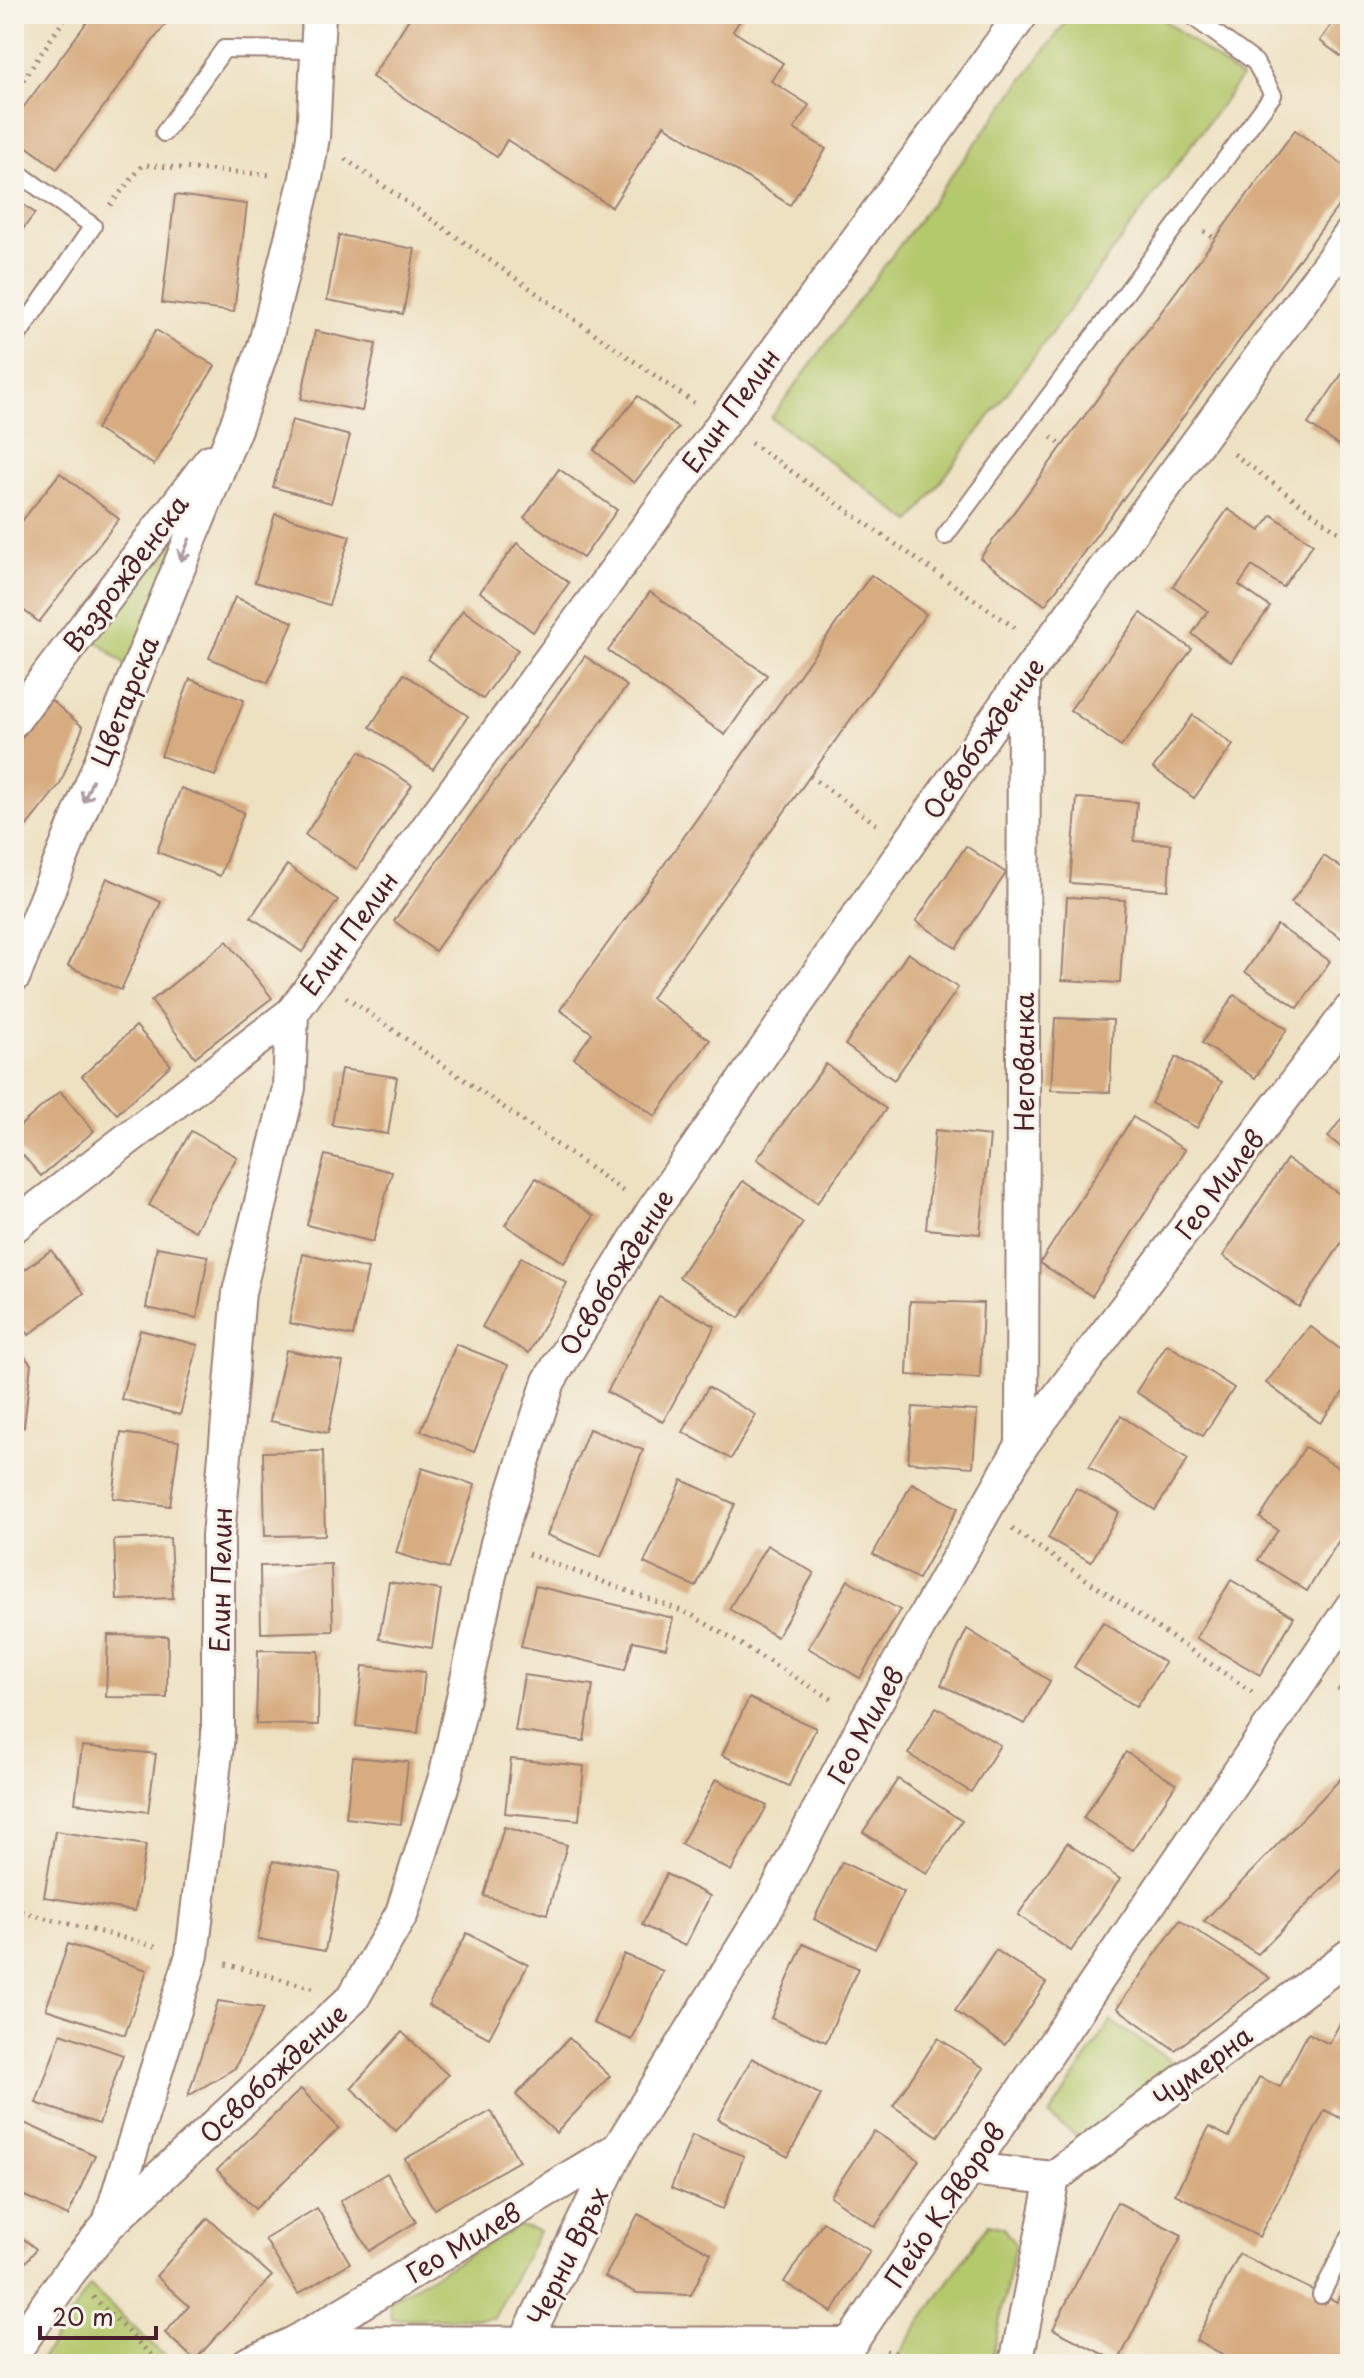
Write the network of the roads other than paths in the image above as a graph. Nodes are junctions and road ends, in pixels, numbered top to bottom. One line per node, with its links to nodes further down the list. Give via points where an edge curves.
1 (319, 14): 4 (street, Цветарска)
2 (1022, 14): 15 (street, Елин Пелин)
3 (1189, 14): 10 (lane, via 1255,62 1273,95)
4 (318, 50): 5 (lane, via 224,49); 9 (street, Цветарска, via 306,178 265,343)
5 (164, 133)
6 (14, 170): 8 (lane, via 93,226)
7 (1350, 235): 11 (street, Освобождение)
8 (14, 341)
9 (236, 426): 12 (street, Възрожденска); 13 (street, Цветарска, one-way to 13)
10 (945, 536)
11 (1024, 678): 17 (street, Негованка); 23 (street, Освобождение, via 652,1212 549,1381 497,1543 446,1774 402,1913 353,1998)
12 (14, 720)
13 (14, 976)
14 (1350, 1010): 17 (street, Гео Милев)
15 (292, 1013): 16 (street); 23 (street, Елин Пелин, via 289,1088 239,1292 218,1536 218,1736 192,1955)
16 (14, 1226)
17 (1022, 1445): 20 (street, Гео Милев, via 866,1720 770,1903)
18 (1350, 1609): 21 (street, Пейо К.Яворов)
19 (1350, 1955): 22 (street, Чумерна)
20 (619, 2148): 26 (street, Гео Милев); 29 (street, Черни Връх)
21 (968, 2169): 22 (street); 29 (street, Пейо К.Яворов, via 850,2344)
22 (1053, 2178): 31 (street)
23 (108, 2225): 27 (street, Освобождение)
24 (1350, 2236): 25 (lane)
25 (1321, 2295)
26 (296, 2342): 28 (street); 30 (street, Гео Милев)
27 (14, 2352)
28 (363, 2352): 29 (street)
29 (527, 2354)
30 (247, 2364)
31 (1016, 2364)

